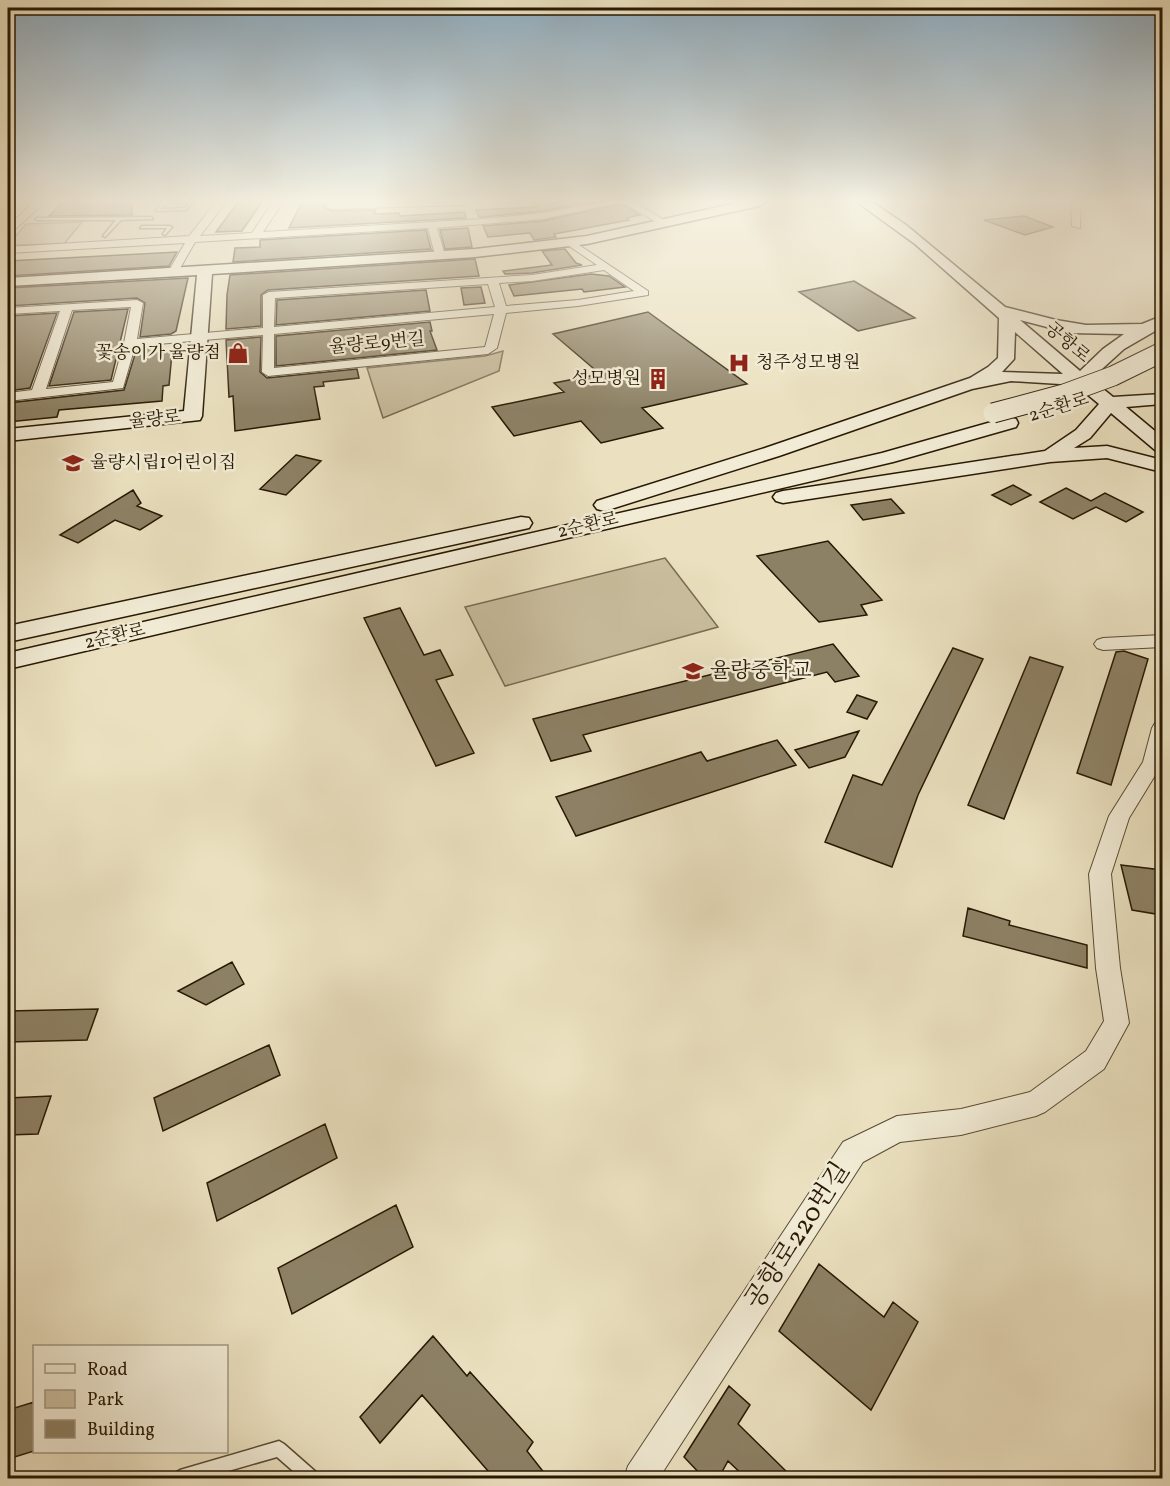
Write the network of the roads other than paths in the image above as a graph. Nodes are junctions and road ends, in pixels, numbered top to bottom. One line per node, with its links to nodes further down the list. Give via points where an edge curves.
1 (183, 271): 6 (street)
2 (205, 271): 15 (street, 율량로)
3 (570, 271): 7 (street)
4 (612, 271): 10 (street, 율량로9번길, via 644,293)
5 (954, 271): 12 (street, 공항로)
6 (173, 272): 8 (street)
7 (493, 281): 10 (street); 14 (street, via 269,295)
8 (8, 282)
9 (67, 307): 11 (street); 16 (street, via 137,303); 21 (street)
10 (501, 309): 14 (street, 율량로9번길); 14 (street, 율량로9번길, via 488,350 268,372)
11 (8, 311)
12 (1003, 313): 13 (street, via 1078,330 1106,332); 18 (street, 공항로); 20 (street, via 1006,359 994,371)
13 (1155, 324): 18 (street, via 1104,354)
14 (269, 331): 15 (street, 율량로9번길)
15 (200, 337): 16 (street, 율량로9번길); 26 (street, 율량로, via 193,416)
16 (130, 343): 21 (street, via 118,385)
17 (1162, 352): 25 (street, 2순환로, bridge, via 1113,376)
18 (1081, 380): 20 (street, via 1011,376); 24 (street, 공항로)
19 (1142, 382): 25 (street, 2순환로)
20 (968, 384): 30 (street, via 772,452)
21 (38, 393): 22 (street)
22 (8, 397)
23 (1162, 399): 24 (street)
24 (1110, 403): 27 (street, 공항로); 28 (street, via 1083,434)
25 (1001, 418): 30 (street, 2순환로); 31 (street, 2순환로, via 886,458)
26 (8, 435)
27 (1162, 446)
28 (1050, 456): 29 (street, via 1107,452); 31 (street, via 816,493)
29 (1162, 466)
30 (604, 504): 32 (street, 2순환로)
31 (657, 511): 35 (street, 2순환로)
32 (8, 634)
33 (1162, 641): 34 (street)
34 (1103, 644)
35 (8, 661)
36 (1162, 728): 37 (street, 공항로220번길, via 1154,763 1119,816 1100,874 1117,1023 1095,1060 1036,1103 961,1122 897,1129 853,1152)
37 (641, 1478)
38 (180, 1479): 39 (lane, via 279,1449)
39 (312, 1479)

